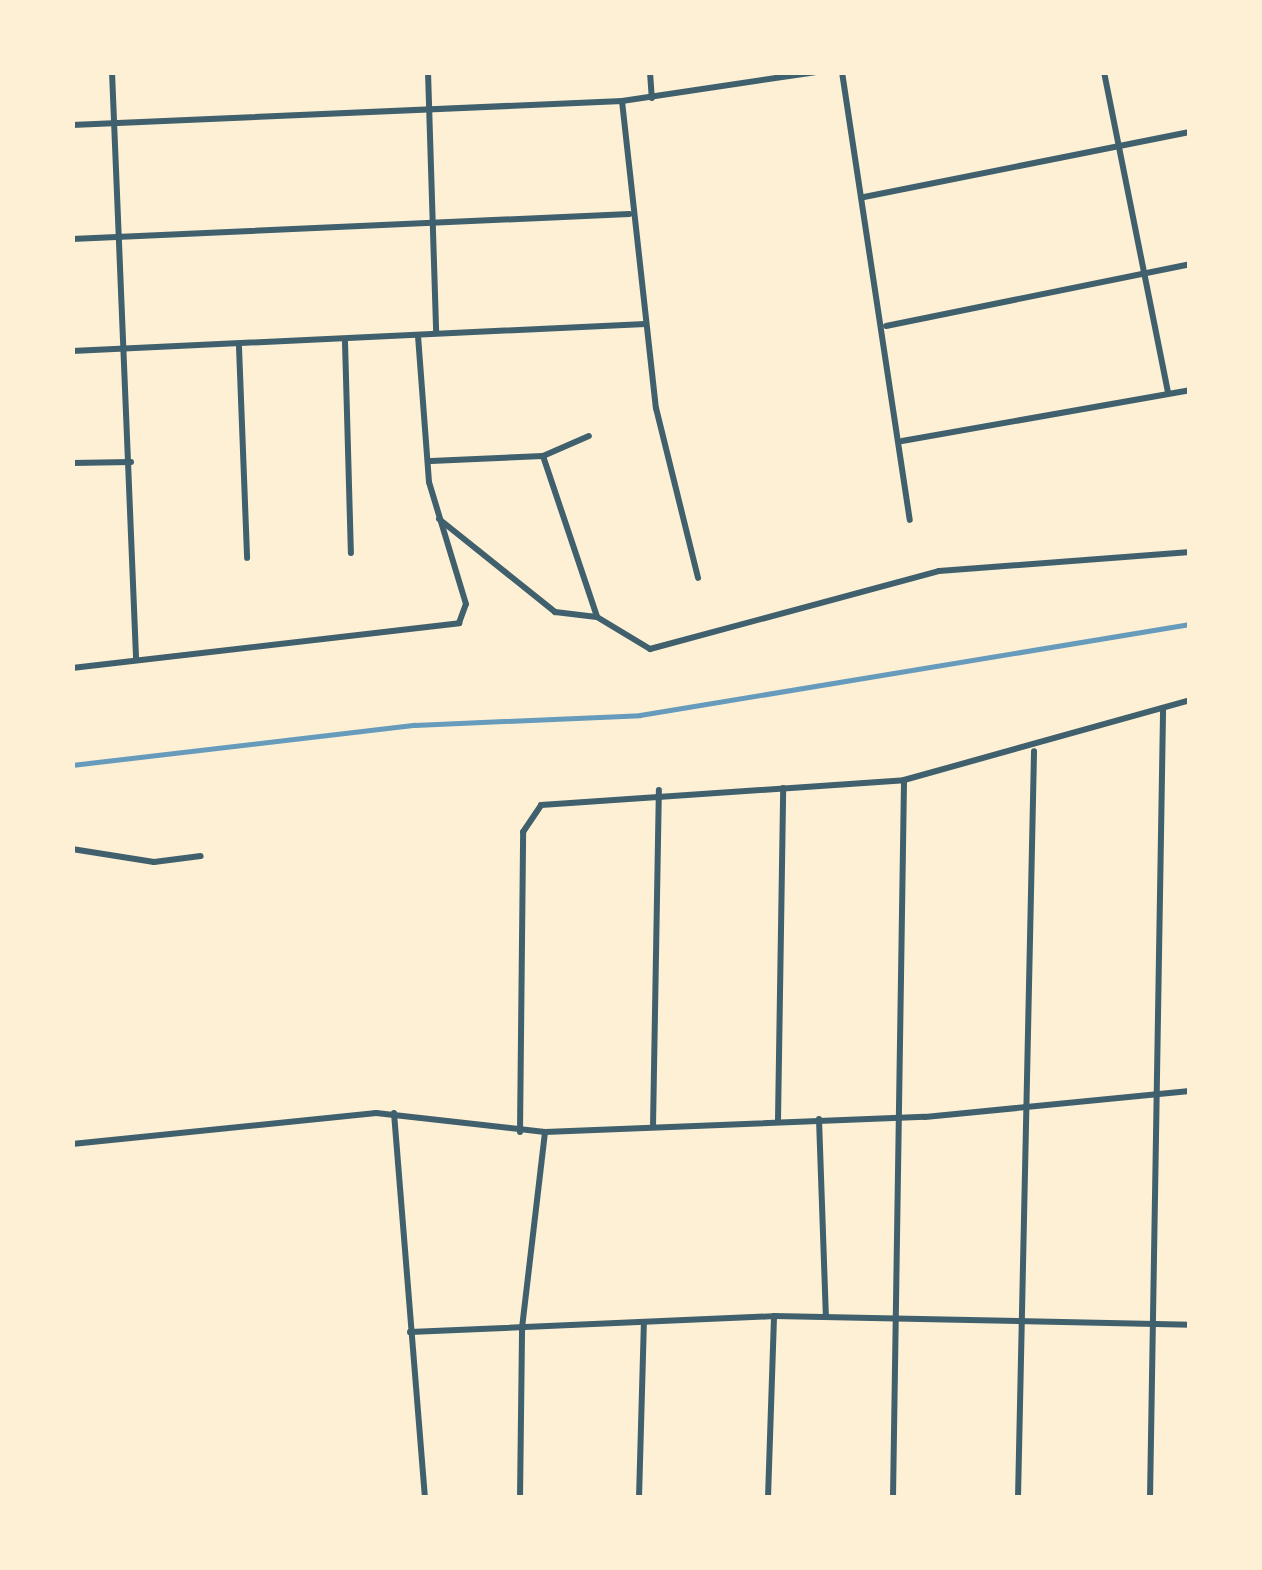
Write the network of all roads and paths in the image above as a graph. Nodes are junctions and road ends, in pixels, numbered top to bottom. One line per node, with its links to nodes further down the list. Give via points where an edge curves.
1 (112, 72): 10 (street)
2 (428, 72): 9 (street)
3 (650, 72): 7 (street)
4 (815, 72): 7 (street)
5 (842, 72): 14 (street)
6 (1104, 72): 13 (street)
7 (652, 98): 8 (street)
8 (622, 101): 9 (street); 15 (street)
9 (430, 112): 10 (street); 16 (street)
10 (116, 124): 11 (street); 17 (street)
11 (72, 125)
12 (1190, 132): 13 (street)
13 (1119, 146): 14 (street); 20 (street)
14 (864, 197): 22 (street)
15 (629, 214): 16 (street); 21 (street)
16 (434, 224): 17 (street); 23 (street)
17 (121, 238): 18 (street); 27 (street)
18 (72, 239)
19 (1190, 264): 20 (street)
20 (1145, 273): 22 (street); 30 (street)
21 (645, 324): 23 (street); 42 (street)
22 (886, 326): 32 (street)
23 (436, 332): 24 (street)
24 (418, 337): 25 (street); 34 (street)
25 (345, 342): 26 (street); 40 (street)
26 (239, 347): 27 (street); 41 (street)
27 (126, 349): 28 (street); 35 (street)
28 (72, 351)
29 (1190, 390): 30 (street)
30 (1168, 393): 32 (street)
31 (589, 436): 33 (street)
32 (902, 441): 38 (street, via 893,457)
33 (543, 456): 34 (street); 43 (street)
34 (430, 461): 37 (street)
35 (131, 462): 36 (street); 44 (street)
36 (72, 463)
37 (440, 519): 43 (street, via 555,612); 44 (street, via 465,596 459,623)
38 (910, 520)
39 (1190, 552): 43 (street, via 939,571 650,649)
40 (351, 553)
41 (247, 558)
42 (698, 578)
43 (597, 617)
44 (136, 658): 45 (street)
45 (72, 668)
46 (1190, 700): 47 (street)
47 (1163, 711): 48 (street); 55 (street)
48 (1034, 751): 49 (street); 56 (street)
49 (904, 781): 50 (street); 58 (street)
50 (783, 787): 51 (street); 60 (street)
51 (659, 790): 61 (street); 62 (street, via 552,800 525,822)
52 (72, 850): 53 (street, via 154,862)
53 (201, 856)
54 (1190, 1090): 55 (street)
55 (1153, 1094): 56 (street); 70 (street)
56 (1029, 1108): 58 (street); 68 (street)
57 (394, 1113): 62 (street); 64 (street); 73 (street)
58 (903, 1118): 59 (street); 67 (street)
59 (819, 1119): 60 (street); 66 (street)
60 (778, 1120): 61 (street)
61 (653, 1127): 63 (street)
62 (520, 1132): 63 (street)
63 (545, 1132): 72 (street)
64 (72, 1144)
65 (774, 1316): 66 (street); 69 (street); 79 (street)
66 (826, 1316): 67 (street)
67 (898, 1319): 68 (street); 80 (street)
68 (1023, 1321): 70 (street); 81 (street)
69 (644, 1323): 72 (street); 78 (street)
70 (1152, 1324): 71 (street); 82 (street)
71 (1190, 1325)
72 (522, 1328): 73 (street); 77 (street)
73 (410, 1333): 74 (street)
74 (423, 1484): 75 (street); 76 (street)
75 (424, 1498)
76 (434, 1498)
77 (520, 1498)
78 (639, 1498)
79 (768, 1498)
80 (893, 1498)
81 (1018, 1498)
82 (1150, 1498)

